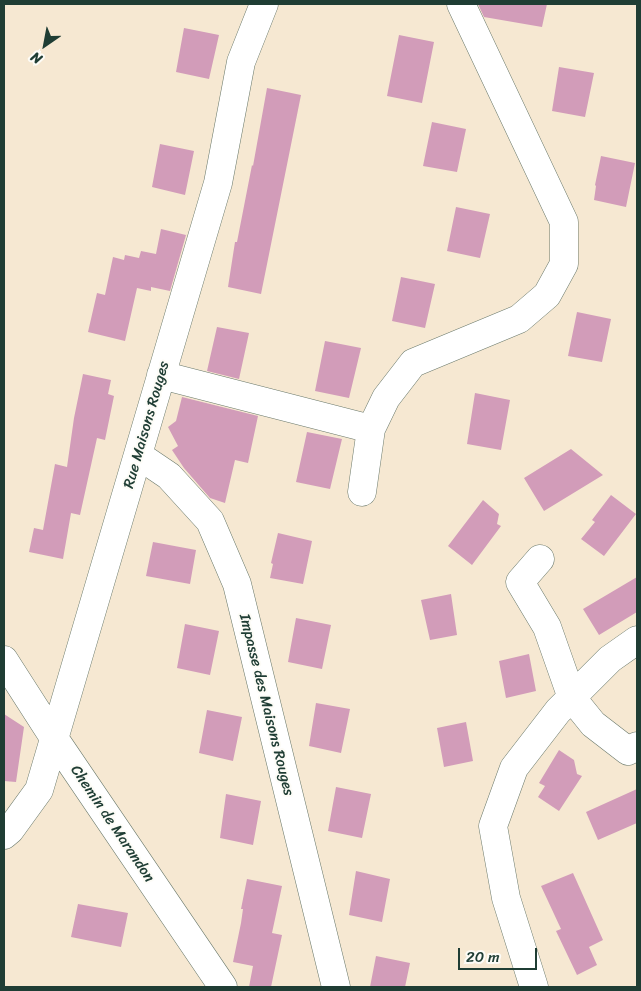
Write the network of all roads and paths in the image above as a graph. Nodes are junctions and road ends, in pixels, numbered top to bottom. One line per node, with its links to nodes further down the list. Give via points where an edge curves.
1 (264, 4): 3 (street, Rue Maisons Rouges, via 241,62 218,183)
2 (461, 4): 4 (street, via 564,222 564,264 547,295 519,319 413,364 386,398)
3 (161, 375): 4 (street); 5 (street, Rue Maisons Rouges)
4 (371, 429): 6 (street)
5 (138, 455): 11 (street, Rue Maisons Rouges); 15 (street, Impasse des Maisons Rouges, via 169,476 210,521 236,584)
6 (362, 492)
7 (540, 558): 10 (street, via 520,582 547,627)
8 (637, 640): 10 (street, via 610,659)
9 (4, 660): 11 (street, Chemin de Marandon)
10 (572, 698): 12 (street, via 593,724 628,751); 16 (street, via 514,768 493,826 506,898)
11 (54, 738): 13 (street, Rue Maisons Rouges, via 39,790); 14 (street, Chemin de Marandon)
12 (637, 746)
13 (4, 835)
14 (223, 987)
15 (336, 987)
16 (534, 987)

